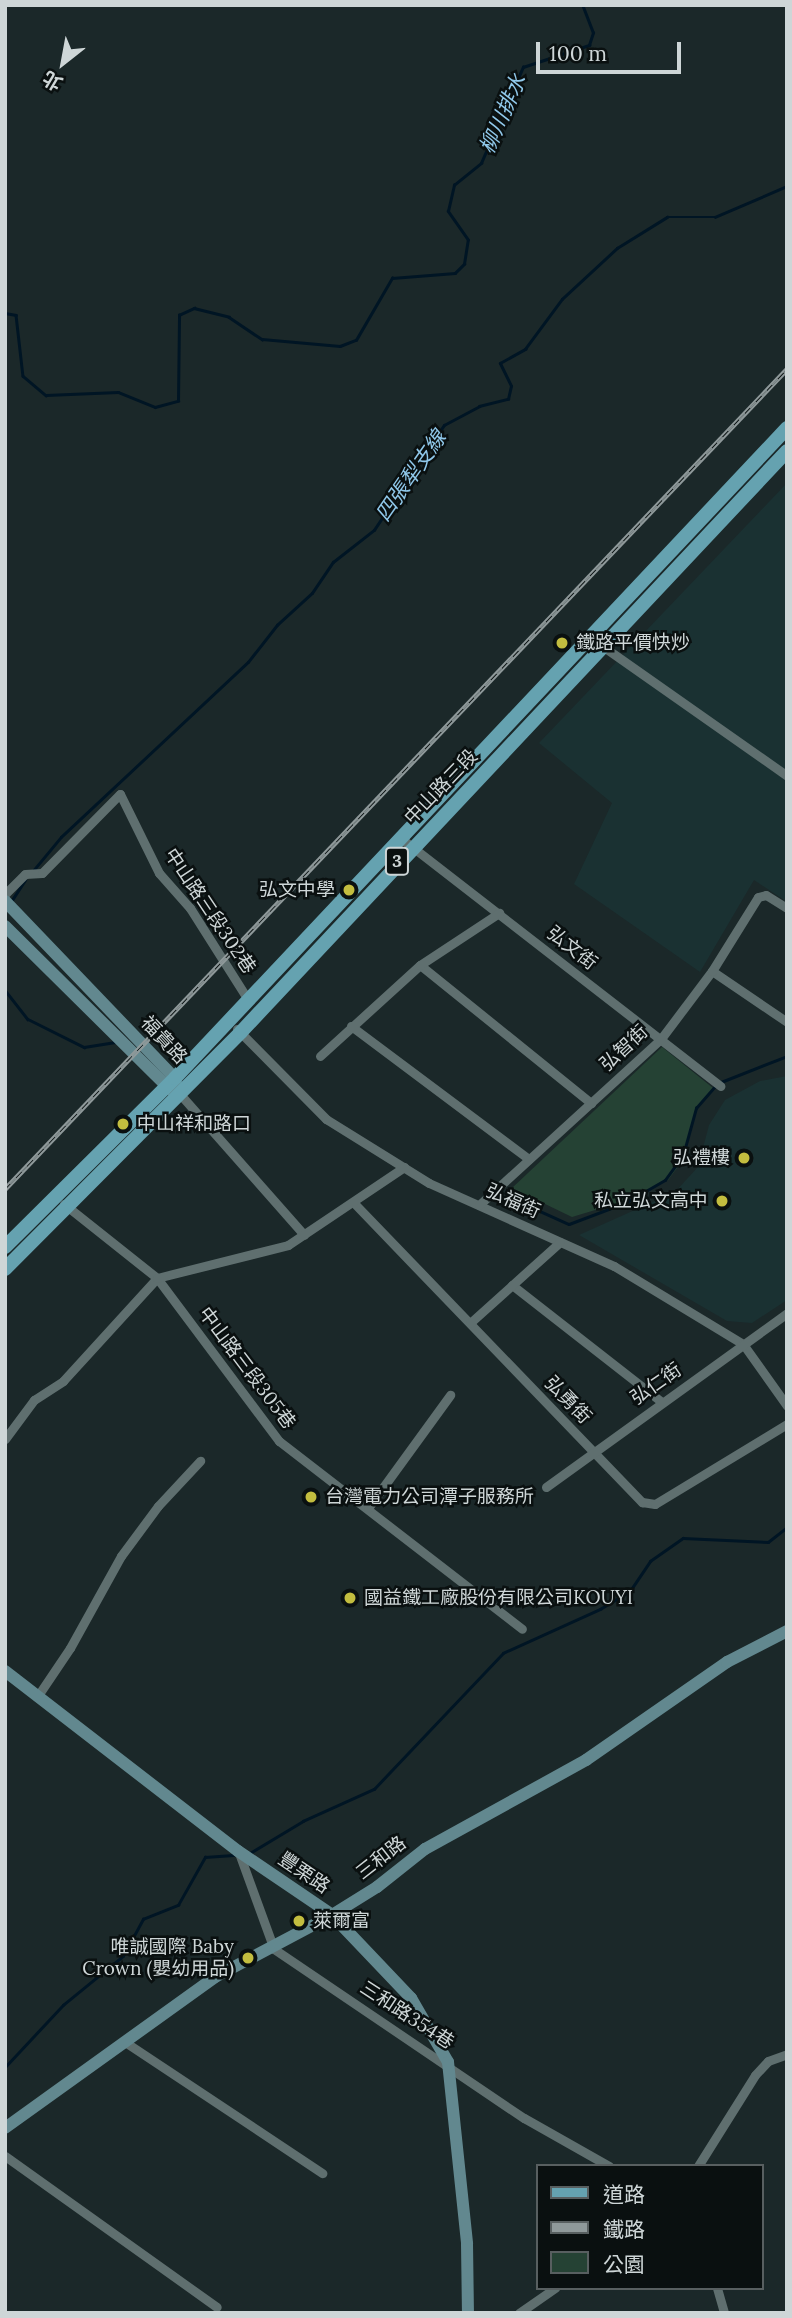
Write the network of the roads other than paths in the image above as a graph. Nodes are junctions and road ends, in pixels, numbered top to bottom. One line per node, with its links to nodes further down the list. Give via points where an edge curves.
1 (787, 428): 3 (main road, 中山路三段 / 3)
2 (787, 450): 4 (main road, 中山路三段 / 3)
3 (591, 638): 4 (street); 6 (main road, 中山路三段 / 3)
4 (604, 647): 5 (street); 6 (main road, 中山路三段 / 3)
5 (787, 776)
6 (406, 843): 10 (street, 弘文街); 14 (main road, 中山路三段 / 3); 18 (main road, 中山路三段 / 3)
7 (5, 894): 14 (street, 中山路三段302巷, via 25,874 38,873 120,794 159,873 190,908)
8 (12, 908): 21 (street, 福貴路)
9 (787, 908): 13 (street, 弘智街, via 766,895 758,897)
10 (499, 913): 12 (street); 19 (street, 弘文街)
11 (5, 926): 21 (street, 福貴路, via 123,1047)
12 (420, 965): 17 (street); 23 (street)
13 (712, 971): 16 (street); 19 (street, 弘智街)
14 (247, 998): 15 (main road, 中山路三段 / 3)
15 (226, 1020): 18 (street, 弘福街); 21 (main road, 中山路三段 / 3)
16 (787, 1022)
17 (351, 1026): 20 (street); 24 (street)
18 (241, 1032): 21 (main road, 中山路三段 / 3); 25 (street, 弘福街, via 326,1119)
19 (660, 1040): 22 (street, 弘文街); 23 (street, 弘智街)
20 (320, 1056)
21 (173, 1086): 26 (main road, 中山路三段 / 3); 29 (main road, 中山路三段 / 3); 30 (street)
22 (720, 1086)
23 (591, 1103): 24 (street, 弘智街)
24 (529, 1159): 28 (street, 弘智街)
25 (404, 1167): 27 (street); 28 (street, 弘福街)
26 (55, 1195): 29 (street, 中山路三段305巷); 32 (main road, 中山路三段 / 3)
27 (354, 1202): 30 (street); 37 (street, 弘勇街)
28 (479, 1205): 31 (street, 弘福街)
29 (67, 1207): 33 (main road, 中山路三段 / 3); 34 (street, 中山路三段305巷)
30 (303, 1235): 34 (street, via 288,1245)
31 (560, 1242): 35 (street); 38 (street, 弘福街, via 614,1266)
32 (5, 1247)
33 (5, 1269)
34 (157, 1278): 43 (street, via 63,1381 34,1400); 47 (street, 中山路三段305巷, via 279,1441)
35 (512, 1285): 37 (street); 40 (street)
36 (787, 1313): 38 (street, 弘仁街)
37 (470, 1323): 44 (street, 弘勇街)
38 (743, 1344): 40 (street, 弘仁街); 41 (street, 弘福街)
39 (450, 1395): 47 (street)
40 (662, 1402): 44 (street, 弘仁街)
41 (787, 1406)
42 (787, 1424): 44 (street, 弘勇街, via 655,1504 642,1502)
43 (5, 1439)
44 (593, 1450): 46 (street, 弘仁街)
45 (200, 1461): 51 (street, via 158,1506 121,1556 70,1648)
46 (547, 1487)
47 (368, 1507): 48 (street, 中山路三段305巷)
48 (522, 1629)
49 (787, 1631): 53 (street, 三和路, via 727,1662 586,1760 425,1849 377,1888)
50 (5, 1671): 51 (street, 豐栗路)
51 (37, 1696): 52 (street, 豐栗路)
52 (238, 1851): 53 (street, 豐栗路); 54 (street)
53 (332, 1915): 54 (street, 三和路); 57 (street, 豐栗路, via 411,1998)
54 (274, 1949): 55 (street, 三和路, via 215,1977); 57 (street, 三和路354巷)
55 (125, 2042): 58 (street, 三和路); 62 (street)
56 (787, 2054): 61 (street, via 768,2062 755,2075)
57 (448, 2062): 60 (street, 三和路354巷, via 524,2118); 66 (street, 豐栗路, via 465,2218)
58 (5, 2127)
59 (5, 2156): 65 (street)
60 (605, 2164)
61 (699, 2164)
62 (322, 2173)
63 (552, 2290): 67 (street)
64 (718, 2290): 68 (street)
65 (217, 2308)
66 (468, 2313)
67 (519, 2313)
68 (724, 2313)

